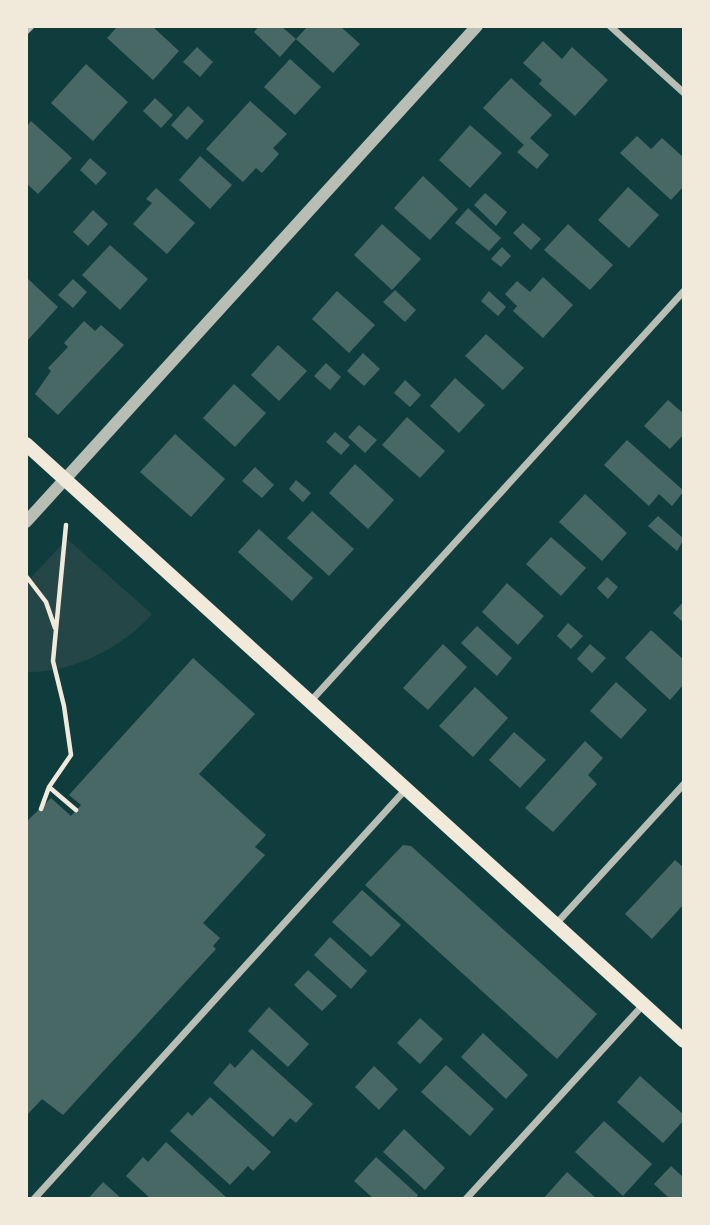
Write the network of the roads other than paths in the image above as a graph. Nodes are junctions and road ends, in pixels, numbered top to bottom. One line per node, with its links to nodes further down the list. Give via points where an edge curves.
1 (30, 26): 4 (street)
2 (477, 26): 8 (street)
3 (610, 26): 5 (street)
4 (26, 31)
5 (684, 93)
6 (684, 291): 10 (street)
7 (26, 444): 8 (main road)
8 (65, 479): 9 (street); 10 (main road)
9 (26, 522)
10 (310, 702): 12 (main road)
11 (684, 784): 13 (street)
12 (406, 789): 13 (main road); 16 (street)
13 (555, 925): 14 (main road)
14 (643, 1005): 15 (main road); 17 (street)
15 (684, 1041)
16 (34, 1199)
17 (466, 1199)

